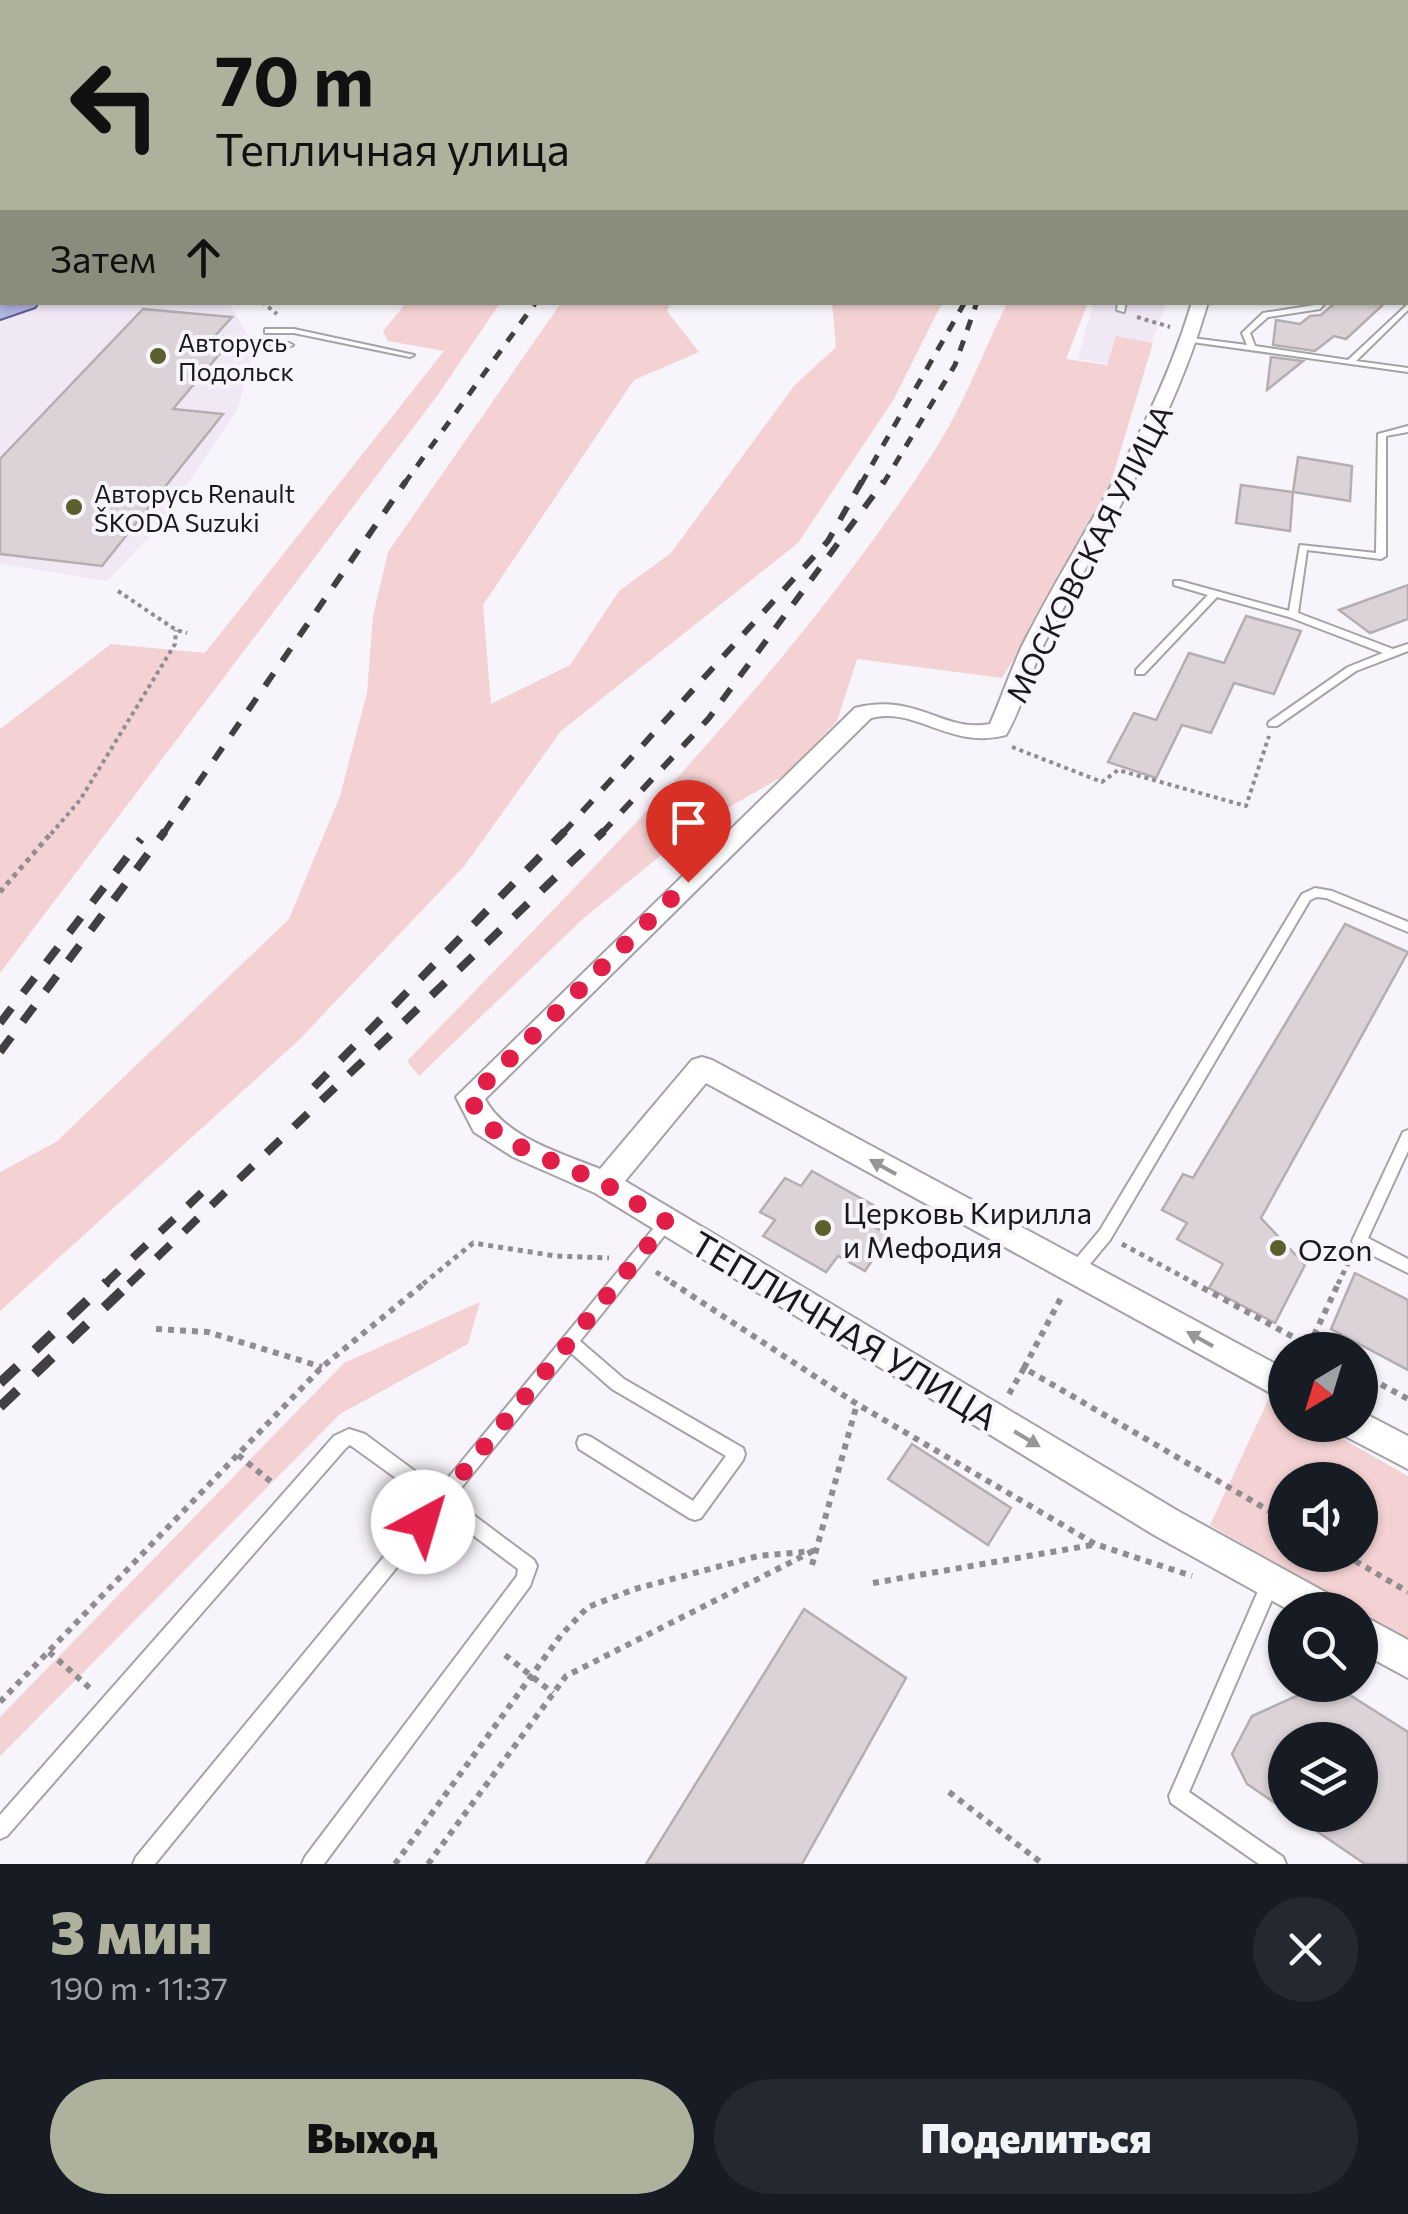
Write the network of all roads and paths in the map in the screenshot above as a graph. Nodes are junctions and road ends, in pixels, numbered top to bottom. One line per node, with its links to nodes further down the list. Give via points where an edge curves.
1 (1199, 305): 7 (street, МОСКОВСКАЯ УЛИЦА)
2 (1320, 305): 11 (lane, via 1266,315 1246,332)
3 (1122, 306): 7 (path)
4 (1408, 306): 13 (lane)
5 (268, 331): 9 (lane)
6 (372, 332): 9 (lane)
7 (1193, 337): 11 (lane); 26 (street, МОСКОВСКАЯ УЛИЦА, via 1129,476 1036,641 998,730)
8 (273, 344): 10 (lane)
9 (365, 344): 12 (lane)
10 (290, 346)
11 (1252, 348): 13 (lane)
12 (410, 355)
13 (1350, 363): 14 (lane)
14 (1408, 370)
15 (1408, 429): 19 (lane, via 1382,434 1380,556 1303,547)
16 (1178, 583): 18 (lane)
17 (118, 591): 20 (path)
18 (1215, 593): 19 (lane); 24 (lane)
19 (1293, 615): 23 (lane)
20 (176, 630): 21 (path); 27 (path, via 175,644 80,800)
21 (188, 633)
22 (1408, 647): 23 (lane)
23 (1393, 653): 25 (lane, via 1341,676)
24 (1140, 672)
25 (1273, 724): 26 (path, via 1246,806 1118,770 1102,782)
26 (982, 735): 30 (street, via 960,733 896,706 863,713 470,1098 484,1124)
27 (0, 892)
28 (1408, 927): 32 (lane, via 1328,894 1306,897)
29 (1408, 1136): 33 (lane)
30 (605, 1184): 31 (street, ТЕПЛИЧНАЯ УЛИЦА); 35 (street, one-way to 30, via 702,1068)
31 (667, 1222): 39 (lane); 46 (street, ТЕПЛИЧНАЯ УЛИЦА)
32 (1105, 1235): 35 (lane); 37 (path)
33 (1359, 1241): 34 (lane); 38 (path)
34 (1408, 1266)
35 (1076, 1271): 41 (path); 42 (street, one-way to 35)
36 (156, 1329): 40 (path, via 208,1332)
37 (1284, 1332)
38 (1320, 1332)
39 (570, 1342): 48 (lane, via 618,1384 738,1454 696,1512); 52 (lane)
40 (322, 1367)
41 (1024, 1368): 46 (path); 53 (path)
42 (1268, 1377)
43 (1378, 1383): 44 (path)
44 (1408, 1399)
45 (857, 1404): 55 (path)
46 (995, 1420): 58 (street, ТЕПЛИЧНАЯ УЛИЦА, one-way to 58)
47 (1378, 1437): 49 (street)
48 (585, 1443)
49 (1408, 1454)
50 (238, 1455): 51 (path)
51 (278, 1487)
52 (441, 1500): 70 (lane, via 358,1440 340,1442); 71 (lane); 72 (lane, via 521,1558 528,1566 524,1580)
53 (1268, 1510)
54 (1095, 1544): 59 (path)
55 (814, 1551): 56 (path); 66 (path, via 758,1556 588,1607); 68 (path, via 566,1676)
56 (812, 1565)
57 (1374, 1572): 61 (path)
58 (1272, 1579): 60 (street, ТЕПЛИЧНАЯ УЛИЦА); 76 (lane, via 1178,1796)
59 (873, 1583)
60 (1294, 1592)
61 (1408, 1592)
62 (1378, 1642): 65 (street)
63 (49, 1652): 67 (path)
64 (505, 1656): 66 (path)
65 (1408, 1660)
66 (532, 1677): 68 (path); 73 (path)
67 (91, 1689)
68 (553, 1694): 74 (path)
69 (948, 1792): 75 (path)
70 (0, 1828)
71 (144, 1864)
72 (312, 1864)
73 (395, 1864)
74 (428, 1864)
75 (1044, 1864)
76 (1276, 1864)

